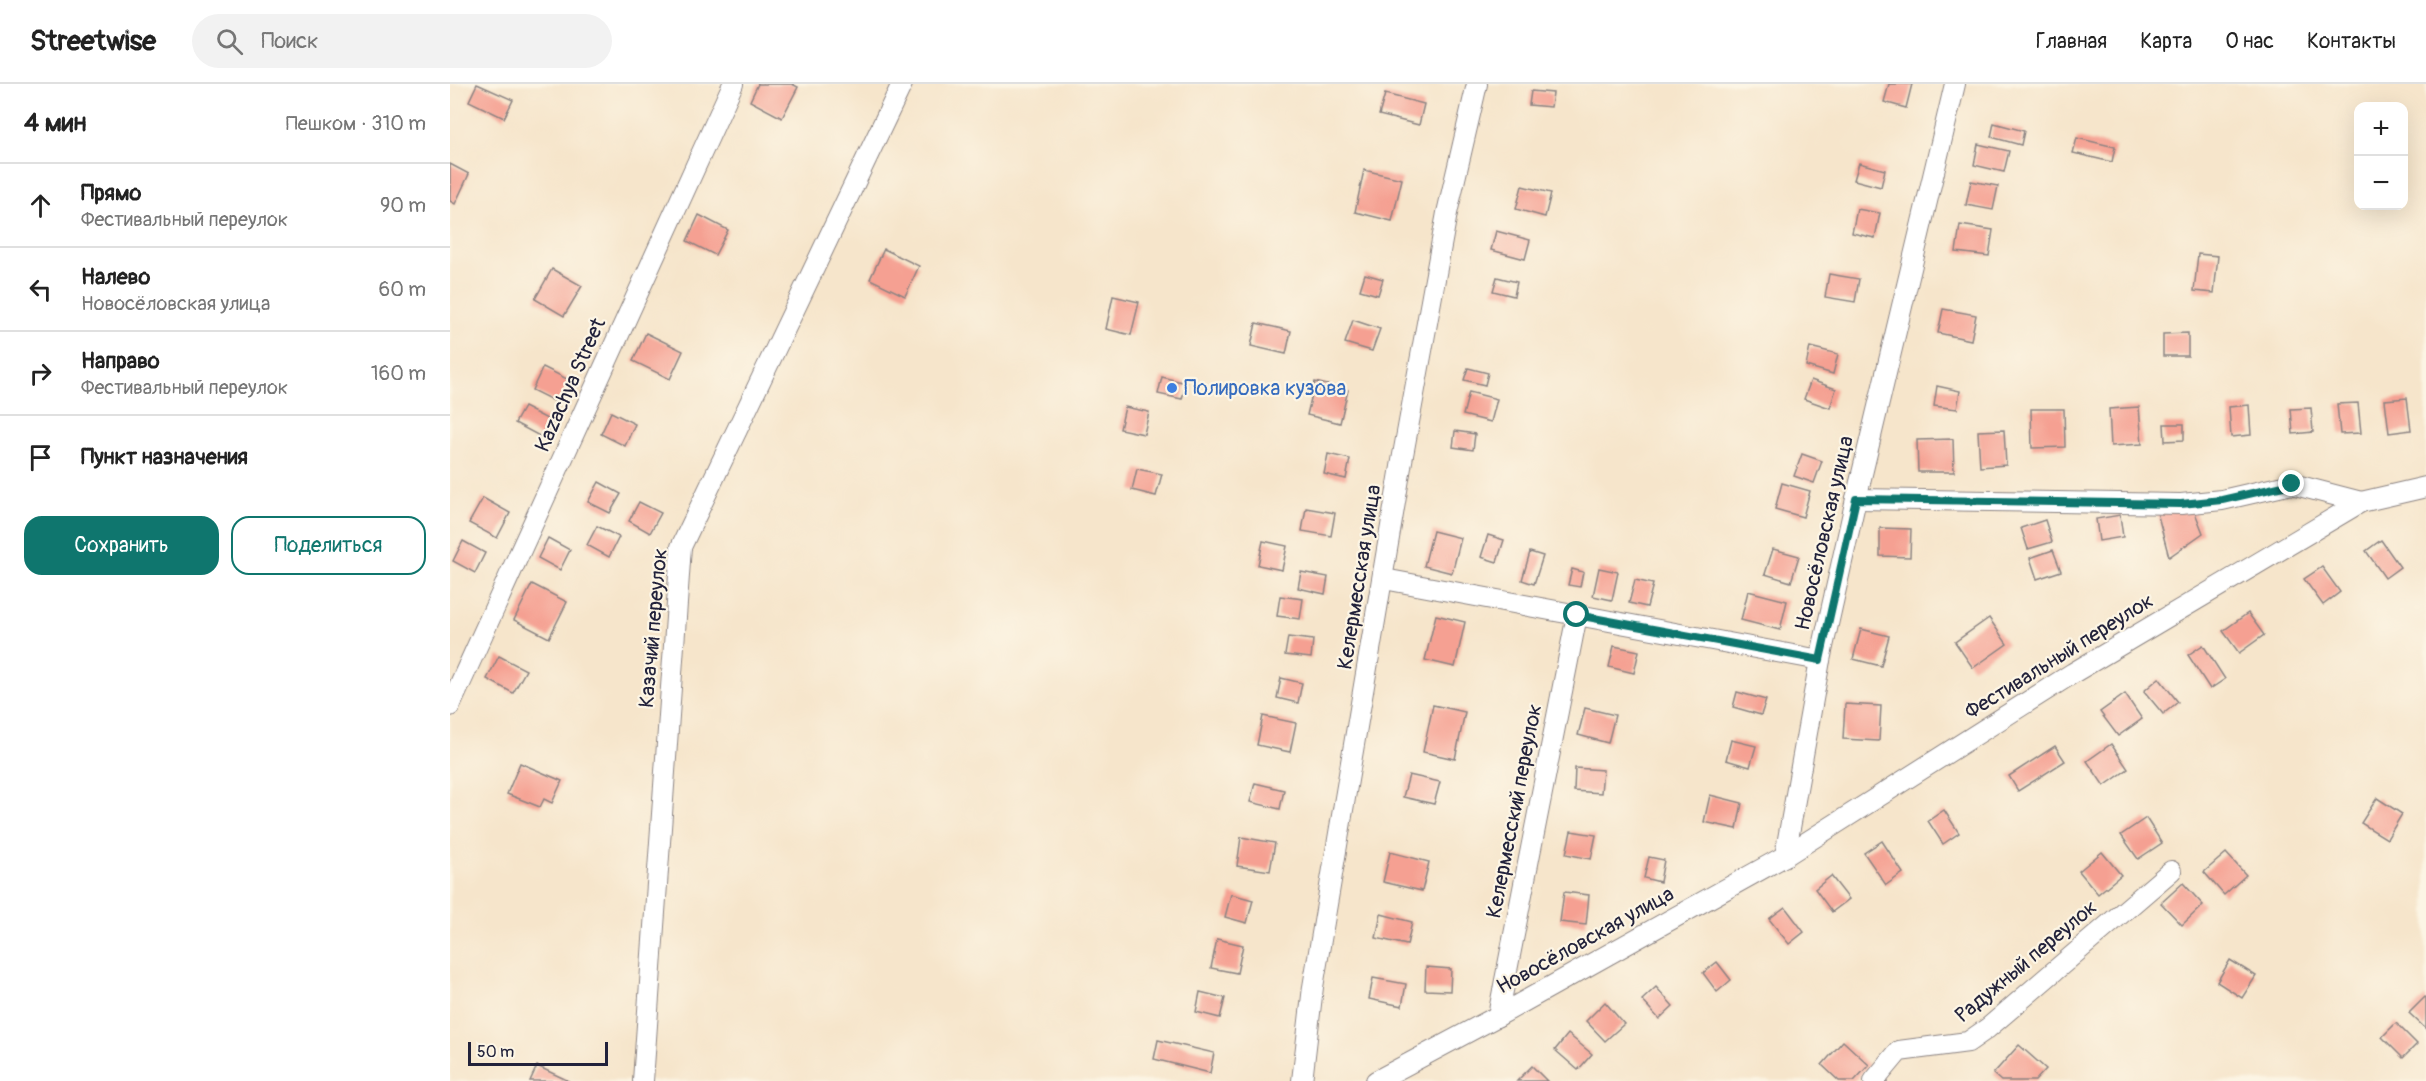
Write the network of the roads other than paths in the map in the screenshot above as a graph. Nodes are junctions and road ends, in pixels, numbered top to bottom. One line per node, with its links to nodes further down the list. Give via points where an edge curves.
1 (733, 84): 11 (street, Kazachya Street)
2 (902, 84): 15 (street, Казачий переулок, via 681,547)
3 (1477, 84): 8 (street, Келермесская улица, via 1447,213)
4 (1955, 84): 6 (street, Новосёловская улица)
5 (2426, 487): 7 (street, Фестивальный переулок)
6 (1856, 499): 7 (street, Фестивальный переулок, via 2181,504 2222,500 2292,484); 10 (street, Новосёловская улица)
7 (2361, 502): 12 (street, Фестивальный переулок, via 2073,673)
8 (1384, 579): 9 (street); 16 (street, Келермесская улица, via 1313,987)
9 (1577, 615): 10 (street); 14 (street, Келермесский переулок)
10 (1820, 660): 12 (street, Новосёловская улица)
11 (450, 706)
12 (1785, 856): 14 (street, Новосёловская улица)
13 (2171, 871): 18 (street, Радужный переулок, via 1968,1042 1899,1051)
14 (1498, 1016): 17 (street, Новосёловская улица)
15 (643, 1081)
16 (1302, 1081)
17 (1376, 1081)
18 (1874, 1081)

